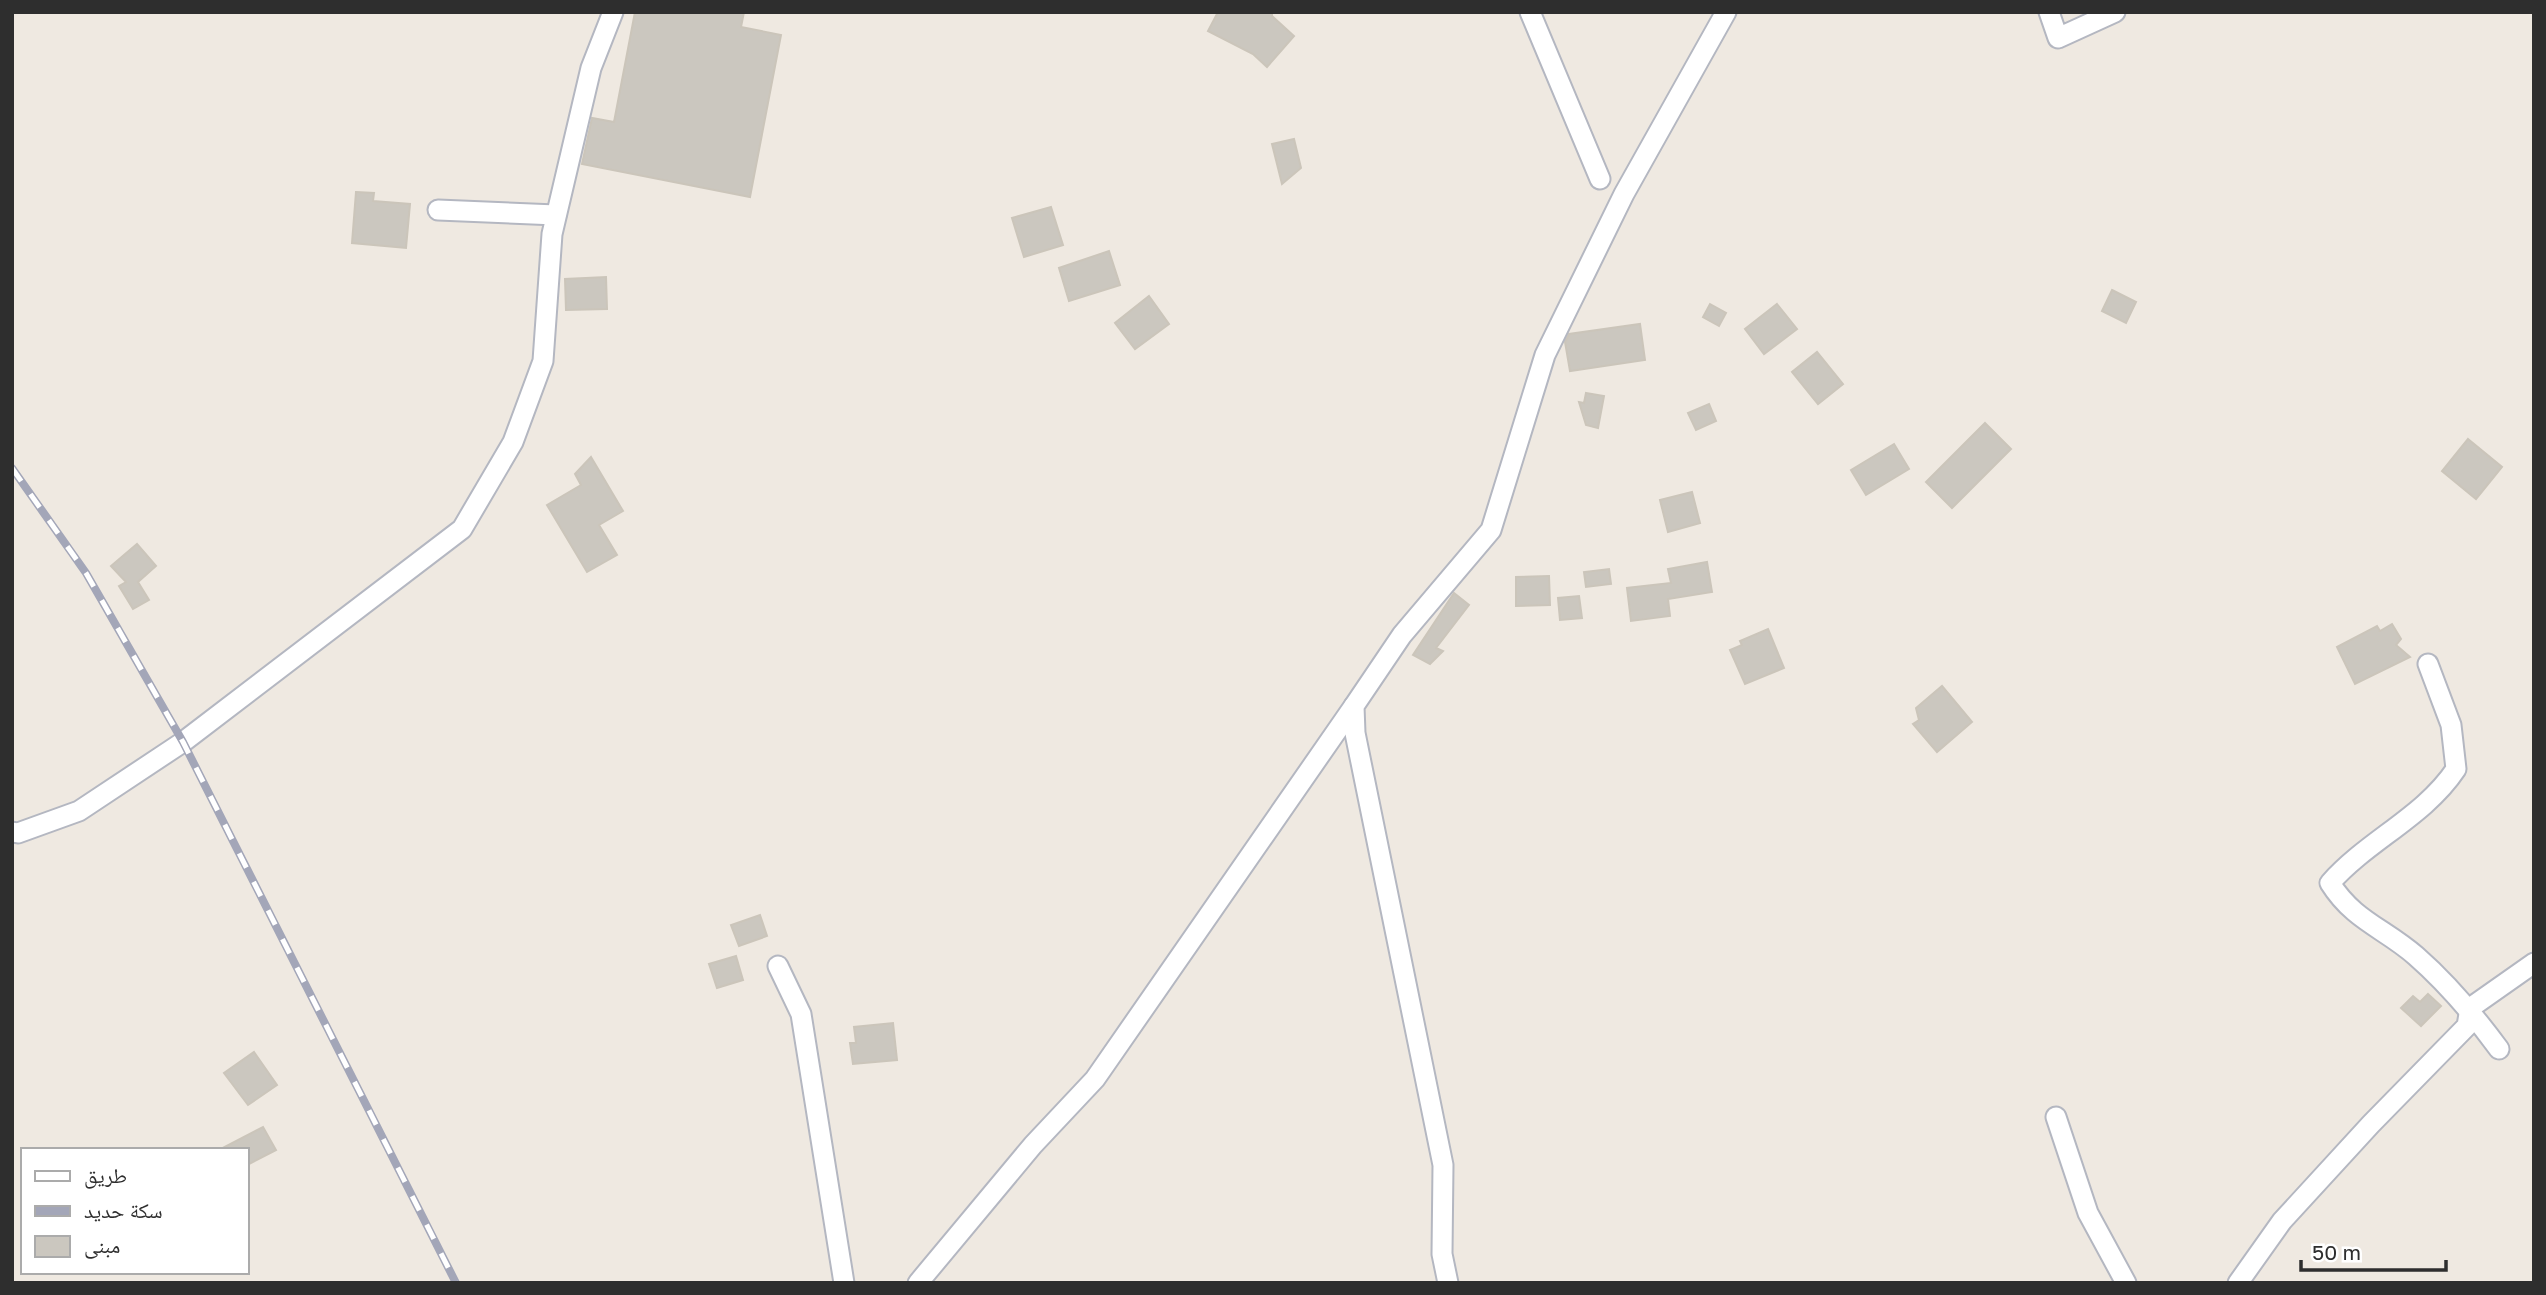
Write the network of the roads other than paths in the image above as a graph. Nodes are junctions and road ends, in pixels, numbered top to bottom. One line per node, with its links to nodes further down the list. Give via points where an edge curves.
1 (613, 12): 8 (street, via 591,68)
2 (1530, 12): 6 (street)
3 (1726, 12): 10 (street, via 1624,194 1545,355 1491,530 1402,635)
4 (2049, 12): 5 (street, via 2058,38)
5 (2115, 12)
6 (1600, 179)
7 (438, 210): 8 (street)
8 (556, 215): 11 (street, via 543,361 513,443 462,529 183,742 79,811)
9 (2428, 664): 14 (street, via 2451,725 2456,769 2439,794 2353,857 2330,883 2344,905 2414,954)
10 (1354, 706): 18 (street, via 1095,1079 1033,1144); 19 (street, via 1355,733 1443,1165 1442,1254)
11 (12, 832)
12 (2534, 963): 14 (street)
13 (778, 966): 17 (street, via 801,1014)
14 (2470, 1008): 15 (street); 21 (street, via 2467,1026 2282,1221)
15 (2499, 1049)
16 (2056, 1117): 20 (street, via 2088,1213)
17 (844, 1283)
18 (918, 1283)
19 (1448, 1283)
20 (2126, 1283)
21 (2238, 1283)

